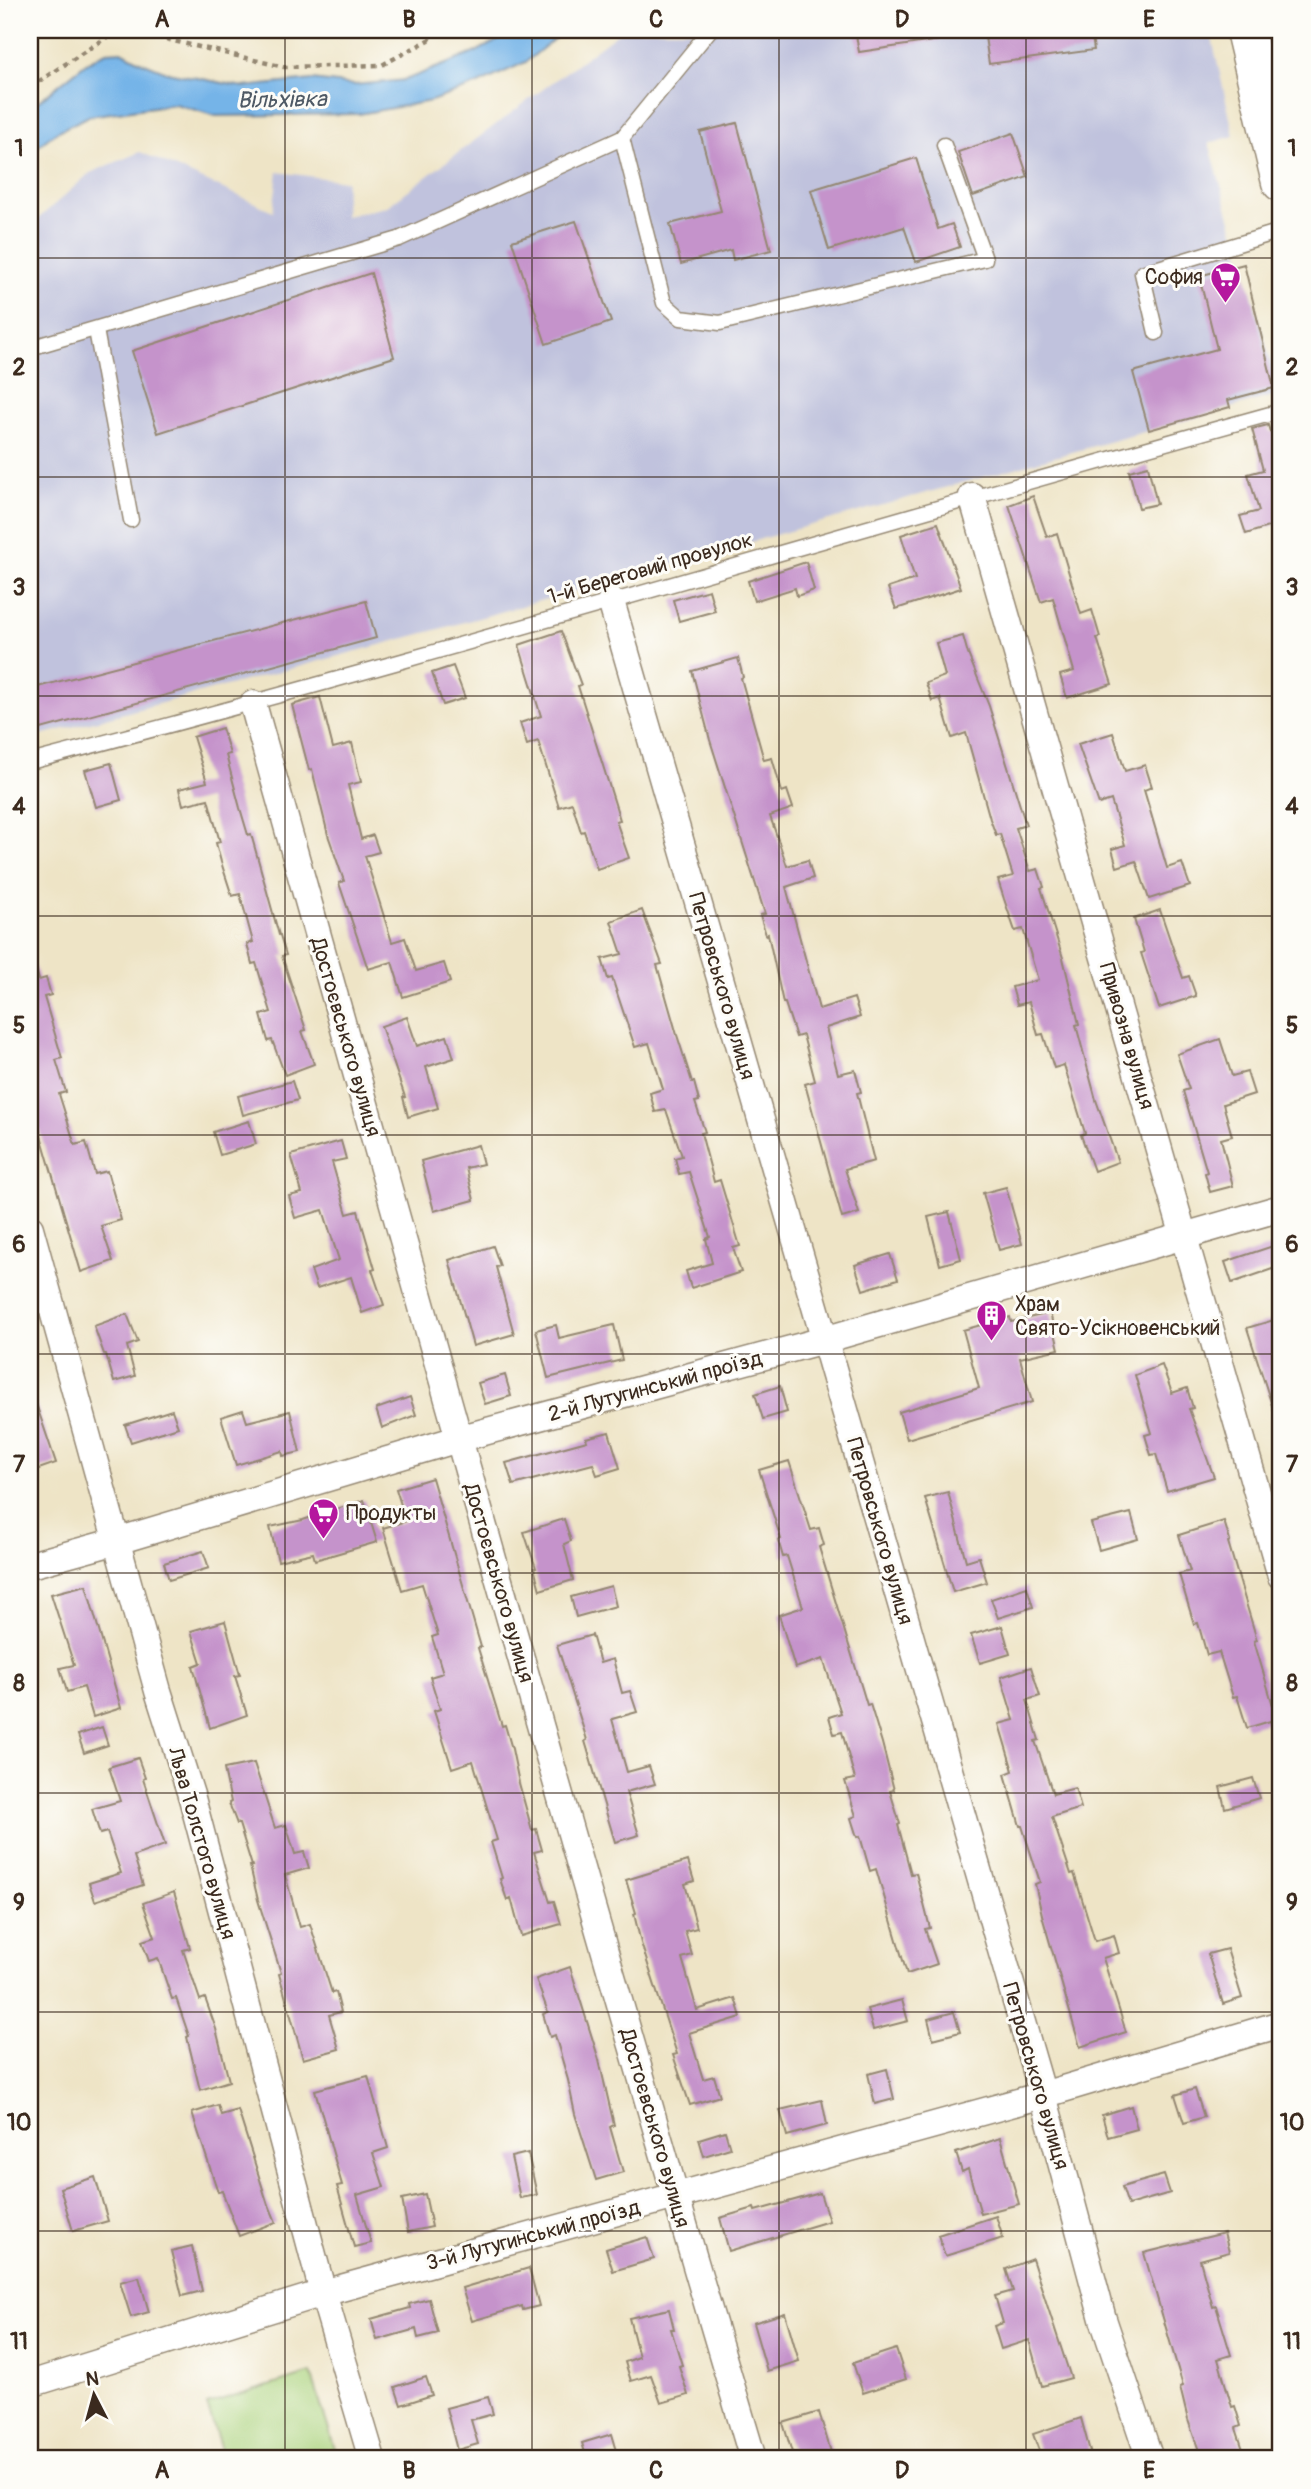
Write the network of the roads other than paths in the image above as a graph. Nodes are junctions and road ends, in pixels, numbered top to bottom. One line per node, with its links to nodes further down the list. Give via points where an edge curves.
1 (710, 30): 3 (lane)
2 (1245, 30): 5 (main road)
3 (622, 138): 4 (lane, via 664,303 681,318 720,323 985,259); 7 (lane, via 399,239)
4 (944, 145)
5 (1281, 182)
6 (1281, 231): 8 (lane, via 1142,273)
7 (96, 330): 9 (lane); 12 (lane)
8 (1156, 332)
9 (30, 348)
10 (1281, 411): 11 (lane, 1-й Береговий провулок)
11 (972, 496): 13 (lane, 1-й Береговий провулок); 18 (street, Привозна вулиця)
12 (131, 520)
13 (611, 601): 14 (lane, 1-й Береговий провулок); 19 (street, Петровського вулиця)
14 (253, 704): 15 (lane, 1-й Береговий провулок); 20 (street, Достоєвського вулиця)
15 (30, 762)
16 (1281, 1208): 18 (street, 2-й Лутугинський проїзд)
17 (30, 1228): 21 (street, Льва Толстого вулиця)
18 (1184, 1236): 19 (street, 2-й Лутугинський проїзд); 23 (street, Привозна вулиця)
19 (824, 1340): 20 (street, 2-й Лутугинський проїзд); 25 (street, Петровського вулиця)
20 (458, 1439): 21 (street, 2-й Лутугинський проїзд); 26 (street, Достоєвського вулиця)
21 (117, 1541): 22 (street, 2-й Лутугинський проїзд); 27 (street, Льва Толстого вулиця, via 192,1798)
22 (30, 1565)
23 (1281, 1576)
24 (1281, 2024): 25 (street, 3-й Лутугинський проїзд)
25 (1043, 2095): 26 (street, 3-й Лутугинський проїзд); 31 (street, Петровського вулиця, via 1103,2319)
26 (675, 2196): 27 (street, 3-й Лутугинський проїзд); 30 (street, Достоєвського вулиця)
27 (323, 2293): 28 (street, 3-й Лутугинський проїзд); 29 (street, Льва Толстого вулиця)
28 (30, 2384)
29 (372, 2459)
30 (753, 2459)
31 (1150, 2459)

